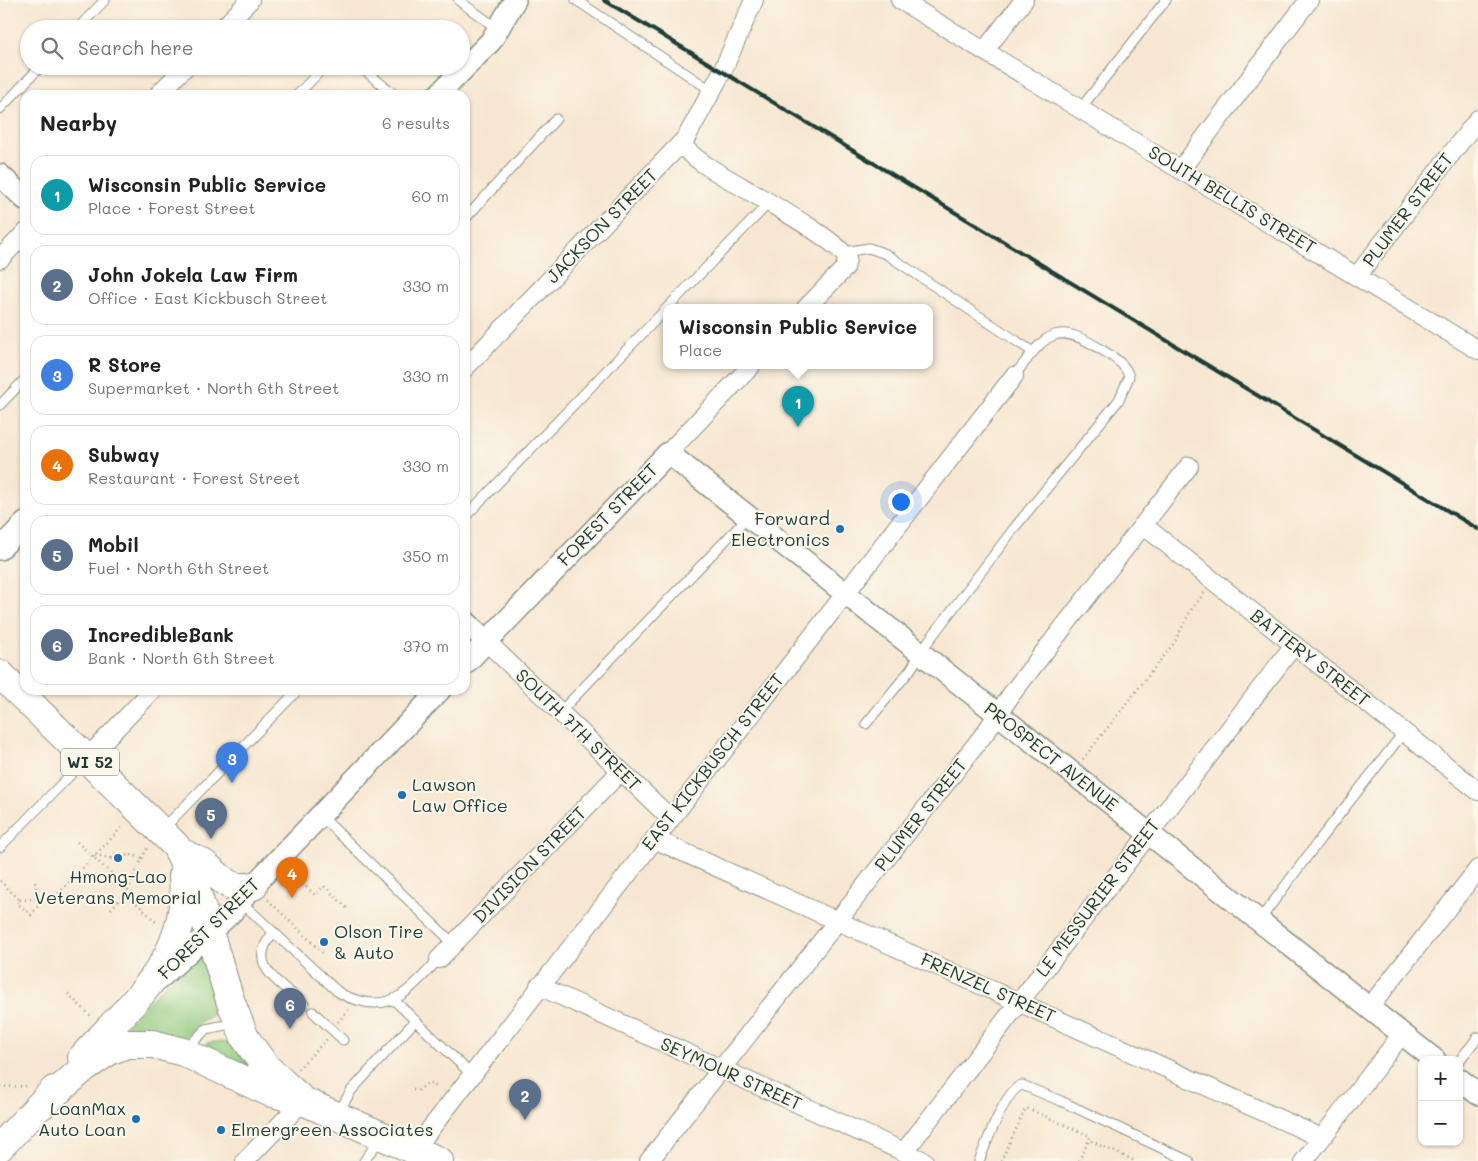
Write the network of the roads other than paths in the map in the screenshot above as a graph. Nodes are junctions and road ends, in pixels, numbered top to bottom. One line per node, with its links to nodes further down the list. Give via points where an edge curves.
1 (105, 0): 11 (lane)
2 (250, 0): 12 (street)
3 (458, 0): 13 (lane)
4 (515, 0): 13 (street)
5 (576, 0): 25 (lane)
6 (754, 0): 25 (street, JACKSON STREET)
7 (900, 0): 14 (street, SOUTH BELLIS STREET)
8 (1024, 0): 14 (street)
9 (1166, 0): 26 (lane)
10 (1309, 0): 31 (street)
11 (86, 20)
12 (231, 20)
13 (498, 29): 15 (street)
14 (985, 50): 26 (street, SOUTH BELLIS STREET)
15 (470, 62)
16 (32, 75): 27 (lane)
17 (177, 75): 21 (street)
18 (316, 75): 22 (lane)
19 (370, 75): 23 (lane)
20 (458, 75): 24 (street)
21 (163, 90)
22 (302, 90)
23 (389, 90)
24 (443, 90)
25 (712, 91): 30 (street, JACKSON STREET)
26 (1081, 108): 31 (street, SOUTH BELLIS STREET)
27 (0, 109)
28 (556, 119): 35 (lane)
29 (1478, 119): 39 (street, PLUMER STREET)
30 (680, 144): 34 (street, via 702,163); 45 (street, JACKSON STREET)
31 (1181, 168): 39 (street, SOUTH BELLIS STREET)
32 (0, 175): 33 (street)
33 (20, 194)
34 (769, 203): 37 (street); 40 (lane)
35 (470, 214)
36 (20, 238): 38 (street)
37 (844, 252): 41 (street, via 847,259 845,268); 44 (lane, via 869,248 886,254)
38 (0, 259)
39 (1357, 276): 43 (street, SOUTH BELLIS STREET)
40 (671, 304)
41 (810, 304)
42 (663, 312): 52 (lane)
43 (1478, 350)
44 (1033, 352): 47 (lane); 61 (lane, via 1045,339 1055,335 1082,337 1124,366 1128,384 1104,420 1015,527)
45 (470, 363)
46 (748, 369): 50 (street, FOREST STREET)
47 (1014, 376): 57 (street, EAST KICKBUSCH STREET)
48 (20, 384): 49 (lane)
49 (0, 405)
50 (668, 453): 53 (street, PROSPECT AVENUE); 59 (street, FOREST STREET)
51 (1189, 466): 54 (street, PLUMER STREET)
52 (470, 512)
53 (748, 518): 57 (street, PROSPECT AVENUE); 69 (lane)
54 (1143, 525): 60 (street, BATTERY STREET); 70 (street, PLUMER STREET)
55 (20, 528): 56 (street)
56 (0, 549)
57 (844, 594): 61 (street, PROSPECT AVENUE); 77 (street, EAST KICKBUSCH STREET)
58 (470, 626): 59 (street)
59 (487, 642): 62 (street, FOREST STREET); 69 (street, SOUTH 7TH STREET)
60 (1294, 645): 72 (street, BATTERY STREET); 78 (street, LE MESSURIER STREET)
61 (920, 654): 70 (street, PROSPECT AVENUE); 71 (lane, via 911,670)
62 (470, 659)
63 (10, 680): 64 (main road, WI 52)
64 (20, 690)
65 (24, 695): 73 (main road, WI 52)
66 (148, 695): 73 (street)
67 (293, 695): 79 (lane)
68 (435, 695): 76 (street, FOREST STREET)
69 (560, 712): 74 (street, SOUTH 7TH STREET)
70 (998, 715): 78 (street, PROSPECT AVENUE); 85 (street, PLUMER STREET)
71 (866, 724)
72 (1404, 732): 75 (street, BATTERY STREET); 86 (lane)
73 (86, 759): 79 (main road, WI 52); 81 (lane)
74 (621, 771): 77 (street, SOUTH 7TH STREET); 89 (street, DIVISION STREET)
75 (1478, 791)
76 (320, 816): 84 (street, FOREST STREET); 89 (lane)
77 (670, 818): 80 (street, EAST KICKBUSCH STREET)
78 (1148, 833): 86 (street, PROSPECT AVENUE); 94 (street, LE MESSURIER STREET)
79 (155, 838): 82 (main road, WI 52)
80 (654, 839): 85 (street, FRENZEL STREET); 91 (street, EAST KICKBUSCH STREET)
81 (0, 847)
82 (179, 851): 84 (main road, via 202,863 230,885); 87 (main road, via 194,883); 92 (main road, via 184,890 181,927)
83 (1478, 869): 96 (street)
84 (254, 895): 87 (street, FOREST STREET); 88 (lane)
85 (838, 921): 94 (street, FRENZEL STREET); 106 (street, PLUMER STREET)
86 (1259, 921): 96 (street, PROSPECT AVENUE)
87 (210, 932): 92 (street, FOREST STREET); 99 (main road)
88 (274, 932): 93 (lane, via 345,996 376,1004); 95 (lane, via 263,947 262,963)
89 (454, 944): 90 (street, DIVISION STREET)
90 (439, 959): 93 (lane)
91 (539, 986): 106 (street, SEYMOUR STREET); 107 (street, EAST KICKBUSCH STREET)
92 (144, 992): 110 (main road, FOREST STREET, via 84,1055)
93 (394, 1000): 98 (lane)
94 (1019, 1002): 114 (street, FRENZEL STREET); 117 (street, LE MESSURIER STREET)
95 (304, 1004)
96 (1370, 1008): 100 (street, PROSPECT AVENUE)
97 (313, 1012): 102 (lane)
98 (415, 1020): 107 (lane); 112 (lane, via 351,1091)
99 (238, 1022): 103 (lane, via 206,1029); 111 (main road, via 259,1060)
100 (1402, 1034): 104 (street, PROSPECT AVENUE); 114 (street)
101 (1478, 1037): 105 (lane)
102 (343, 1040)
103 (183, 1052): 110 (main road, via 147,1043 116,1047); 111 (main road, via 269,1092)
104 (1429, 1056)
105 (1463, 1056)
106 (720, 1070): 117 (street, SEYMOUR STREET); 121 (street, PLUMER STREET)
107 (471, 1074): 116 (street, EAST KICKBUSCH STREET)
108 (1463, 1082): 109 (street)
109 (1478, 1094)
110 (36, 1095): 115 (main road, FOREST STREET)
111 (303, 1100): 112 (main road); 118 (street)
112 (337, 1115): 113 (main road)
113 (383, 1136): 116 (main road); 119 (lane)
114 (1322, 1138): 125 (street)
115 (0, 1147)
116 (414, 1150): 120 (main road)
117 (904, 1152): 122 (street, SEYMOUR STREET)
118 (245, 1161)
119 (364, 1161)
120 (439, 1161)
121 (649, 1161)
122 (924, 1161)
123 (979, 1161): 124 (lane, via 1009,1095 1022,1085)
124 (1190, 1161)
125 (1304, 1161)

